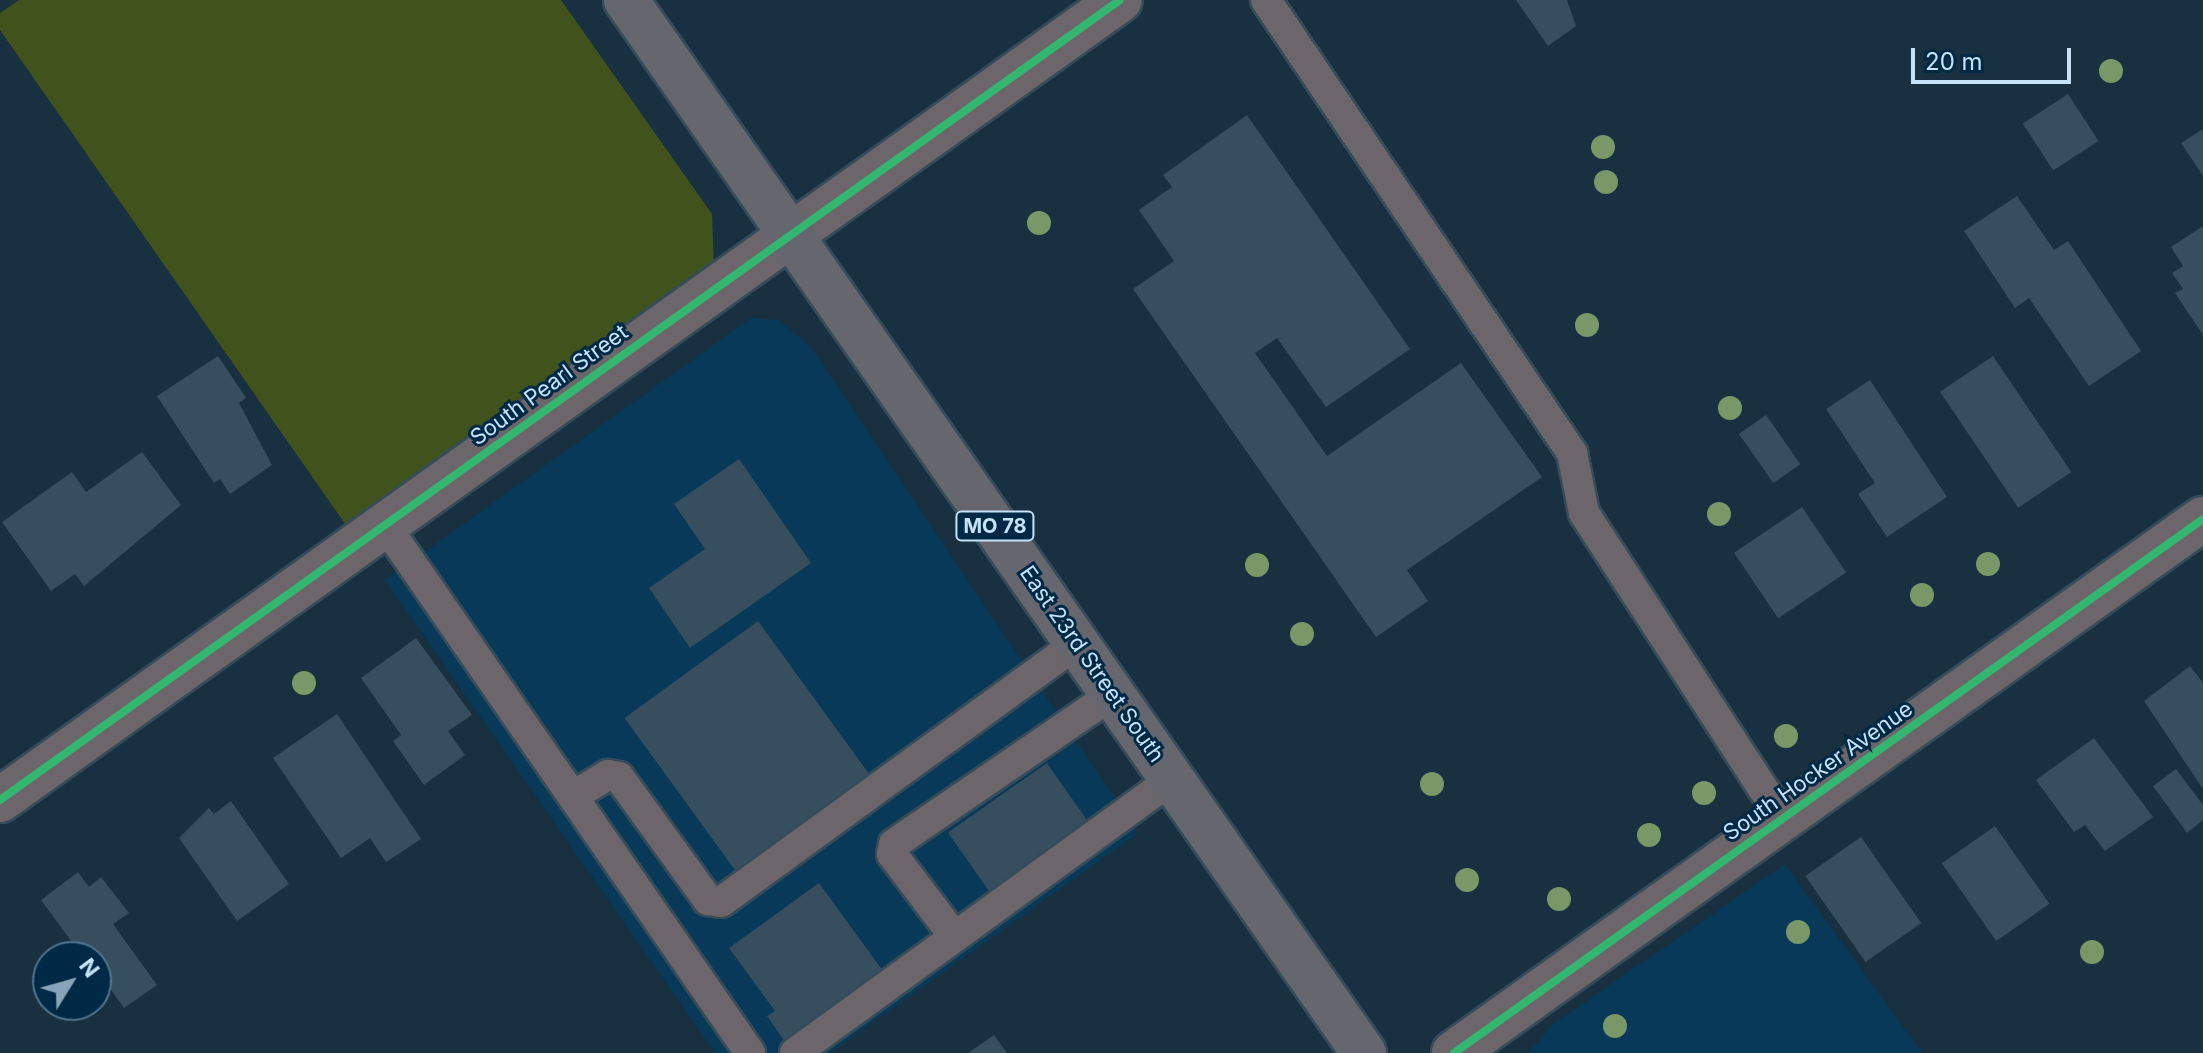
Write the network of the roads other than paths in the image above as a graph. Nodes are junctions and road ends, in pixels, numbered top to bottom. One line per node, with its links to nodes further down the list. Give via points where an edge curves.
1 (626, 0): 4 (main road, East 23rd Street South / MO 78)
2 (1120, 0): 4 (street, South Pearl Street)
3 (1266, 0): 12 (lane, via 1572,453 1584,513)
4 (791, 235): 6 (street, South Pearl Street); 7 (main road, East 23rd Street South / MO 78)
5 (2203, 519): 12 (street, South Hocker Avenue)
6 (385, 525): 10 (lane); 11 (street, South Pearl Street)
7 (1077, 643): 8 (main road, East 23rd Street South / MO 78); 10 (lane, via 721,902 708,900 619,777 608,775)
8 (1113, 694): 9 (main road, East 23rd Street South / MO 78); 13 (lane, via 894,844 892,854)
9 (1172, 779): 13 (lane); 16 (main road, East 23rd Street South / MO 78)
10 (573, 796): 14 (lane)
11 (0, 800)
12 (1782, 818): 17 (street, South Hocker Avenue)
13 (954, 936): 15 (lane)
14 (750, 1053)
15 (795, 1053)
16 (1364, 1053)
17 (1454, 1053)

